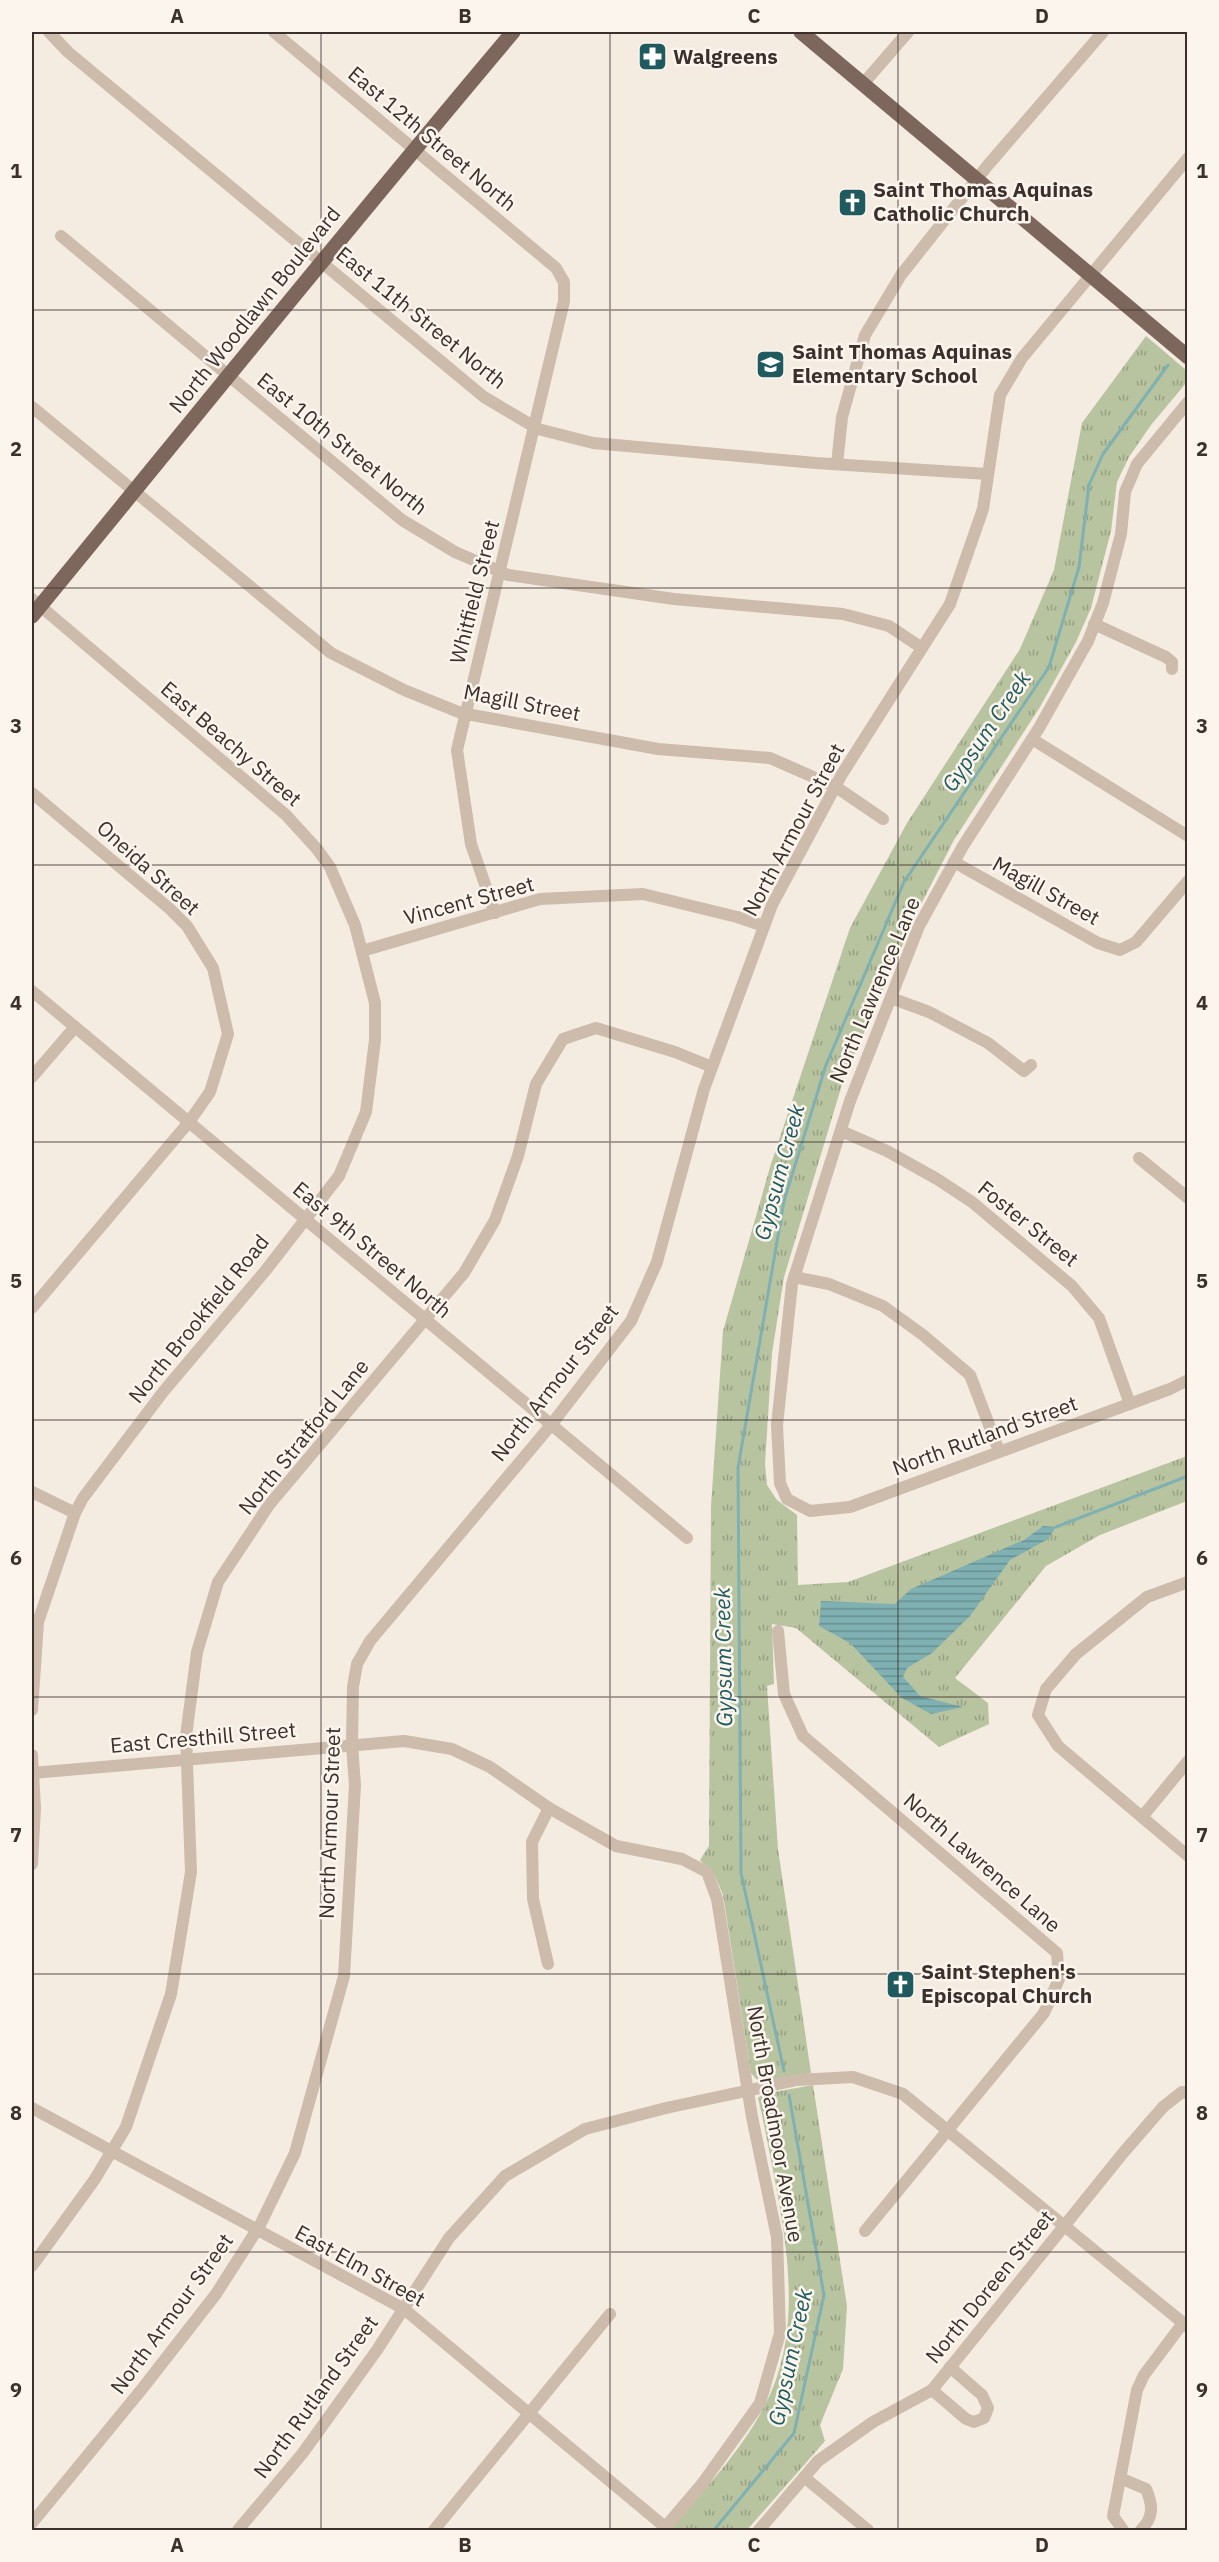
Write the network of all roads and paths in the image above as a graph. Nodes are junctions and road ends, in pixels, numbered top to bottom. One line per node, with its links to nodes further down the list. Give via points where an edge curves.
1 (50, 32): 12 (street, East 11th Street North, via 68,52)
2 (274, 32): 8 (street, East 12th Street North)
3 (513, 32): 8 (main road, North Woodlawn Boulevard)
4 (801, 32): 7 (main road)
5 (909, 32): 7 (street)
6 (1103, 32): 10 (street)
7 (863, 84): 10 (main road)
8 (414, 149): 12 (main road, North Woodlawn Boulevard); 14 (street, East 12th Street North, via 556,268)
9 (1188, 158): 13 (street, North Armour Street)
10 (977, 180): 13 (main road); 20 (street, via 901,275 865,335 842,417)
11 (61, 236): 16 (street, East 10th Street North)
12 (320, 262): 16 (main road, North Woodlawn Boulevard); 19 (street, East 11th Street North, via 484,397)
13 (1091, 276): 15 (main road); 21 (street, North Armour Street, via 1022,358 1000,395)
14 (562, 279): 19 (street, Whitfield Street, via 564,301)
15 (1188, 357)
16 (228, 377): 22 (main road, North Woodlawn Boulevard); 23 (street, East 10th Street North, via 402,520 455,552)
17 (1188, 402): 25 (street, North Lawrence Lane, via 1137,464 1125,492 1121,534)
18 (32, 407): 22 (street, Magill Street)
19 (535, 427): 20 (street, East 11th Street North, via 593,443); 23 (street, Whitfield Street)
20 (837, 464): 21 (street, East 11th Street North)
21 (987, 474): 26 (street, North Armour Street, via 983,509 950,604)
22 (134, 492): 24 (main road, North Woodlawn Boulevard); 28 (street, Magill Street, via 331,653 404,690)
23 (500, 572): 26 (street, East 10th Street North, via 674,600 843,614 889,626); 28 (street, Whitfield Street)
24 (34, 607): 38 (street, East Beachy Street, via 286,815 330,867)
25 (1094, 624): 27 (street, via 1166,657 1172,662); 29 (street, North Lawrence Lane)
26 (922, 648): 30 (street, North Armour Street)
27 (1172, 669)
28 (465, 714): 30 (street, Magill Street, via 658,749 770,758); 36 (street, Whitfield Street, via 457,750 471,844)
29 (1032, 739): 33 (street); 34 (street, North Lawrence Lane)
30 (836, 787): 32 (street, Magill Street); 37 (street, North Armour Street)
31 (32, 793): 45 (street, Oneida Street, via 170,909 187,926 213,968 228,1034 210,1092)
32 (883, 819)
33 (1188, 836)
34 (954, 862): 35 (street, Magill Street, via 1098,943 1120,950 1136,942); 40 (street, North Lawrence Lane, via 919,926)
35 (1188, 881)
36 (495, 913): 37 (street, Vincent Street, via 540,899 643,894); 38 (street, Vincent Street)
37 (764, 926): 43 (street, North Armour Street)
38 (362, 951): 49 (street, North Brookfield Road, via 375,1003 375,1040 366,1112 339,1176)
39 (32, 991): 41 (street, East 9th Street North)
40 (891, 998): 42 (street, via 929,1012 988,1043 1024,1071); 46 (street, North Lawrence Lane)
41 (75, 1027): 44 (street); 45 (street, East 9th Street North)
42 (1031, 1065)
43 (712, 1067): 52 (street, North Stratford Lane, via 596,1028 563,1039 536,1084 518,1156 495,1220 464,1273); 55 (street, North Armour Street, via 657,1262 635,1311)
44 (32, 1077)
45 (189, 1122): 49 (street, East 9th Street North); 51 (street, Oneida Street)
46 (841, 1131): 50 (street, North Lawrence Lane); 54 (street, Foster Street, via 938,1179 972,1202 1072,1286 1099,1318)
47 (1138, 1158): 48 (street)
48 (1188, 1198)
49 (305, 1220): 52 (street, East 9th Street North); 59 (street, North Brookfield Road, via 163,1392)
50 (794, 1276): 56 (street, via 829,1284 883,1306 961,1367 969,1375); 58 (street, North Lawrence Lane, via 777,1425 780,1483)
51 (32, 1308)
52 (426, 1320): 55 (street, East 9th Street North); 66 (street, North Stratford Lane, via 269,1505 218,1582 197,1652 186,1736)
53 (1188, 1380): 54 (street, North Rutland Street)
54 (1130, 1404): 56 (street, North Rutland Street)
55 (551, 1425): 60 (street, East 9th Street North); 64 (street, North Armour Street, via 370,1641 357,1664)
56 (999, 1451): 58 (street, North Rutland Street, via 850,1507 810,1511)
57 (32, 1492): 59 (street)
58 (793, 1503)
59 (75, 1514): 63 (street, North Brookfield Road, via 38,1622)
60 (687, 1538)
61 (1188, 1582): 70 (street, via 1147,1597 1076,1654 1046,1689 1038,1715 1058,1746)
62 (778, 1631): 78 (street, North Lawrence Lane, via 783,1694 803,1736 1057,1953 1059,1979 1044,2013)
63 (32, 1710)
64 (352, 1745): 66 (street, East Cresthill Street); 69 (street, East Cresthill Street, via 404,1741 452,1749 490,1767); 81 (street, North Armour Street, via 355,1785 344,1976 295,2153)
65 (32, 1755): 68 (street)
66 (188, 1759): 68 (street, East Cresthill Street); 79 (street, North Stratford Lane, via 191,1872 171,1994 126,2127)
67 (1188, 1761): 70 (street)
68 (32, 1773): 72 (street)
69 (549, 1808): 73 (street, East Cresthill Street, via 616,1846 682,1858); 74 (street, via 532,1842 533,1899)
70 (1142, 1817): 71 (street)
71 (1188, 1856)
72 (32, 1864)
73 (707, 1872): 75 (street, North Broadmoor Avenue, via 717,1899)
74 (548, 1964)
75 (748, 2091): 78 (street, North Rutland Street, via 797,2080 853,2077 903,2094); 84 (street, North Rutland Street, via 585,2129 505,2176 449,2238); 93 (street, North Broadmoor Avenue, via 777,2237 780,2333 760,2403)
76 (1185, 2092): 80 (street, North Doreen Street, via 1156,2115)
77 (32, 2108): 79 (street, East Elm Street)
78 (948, 2129): 80 (street, North Rutland Street); 82 (street, North Lawrence Lane)
79 (111, 2152): 81 (street, East Elm Street); 83 (street, North Stratford Lane)
80 (1065, 2225): 86 (street, North Rutland Street); 87 (street, North Doreen Street)
81 (256, 2230): 84 (street, East Elm Street); 92 (street, North Armour Street, via 216,2294)
82 (865, 2231)
83 (32, 2266)
84 (404, 2309): 89 (street, East Elm Street); 94 (street, North Rutland Street, via 302,2454)
85 (610, 2314): 89 (street)
86 (1185, 2325): 91 (street, via 1144,2375 1137,2390)
87 (950, 2367): 88 (street, North Doreen Street); 88 (street, via 982,2395 988,2408 984,2418 974,2422 966,2419)
88 (932, 2390): 90 (street, North Doreen Street, via 873,2422 818,2461)
89 (528, 2411): 93 (street, East Elm Street); 95 (street)
90 (804, 2477): 96 (street); 97 (street)
91 (1120, 2478): 98 (street, via 1113,2516); 99 (street, via 1146,2489 1151,2500 1152,2513)
92 (32, 2523)
93 (664, 2529)
94 (238, 2530)
95 (434, 2530)
96 (759, 2530)
97 (868, 2530)
98 (1123, 2530)
99 (1141, 2530)

